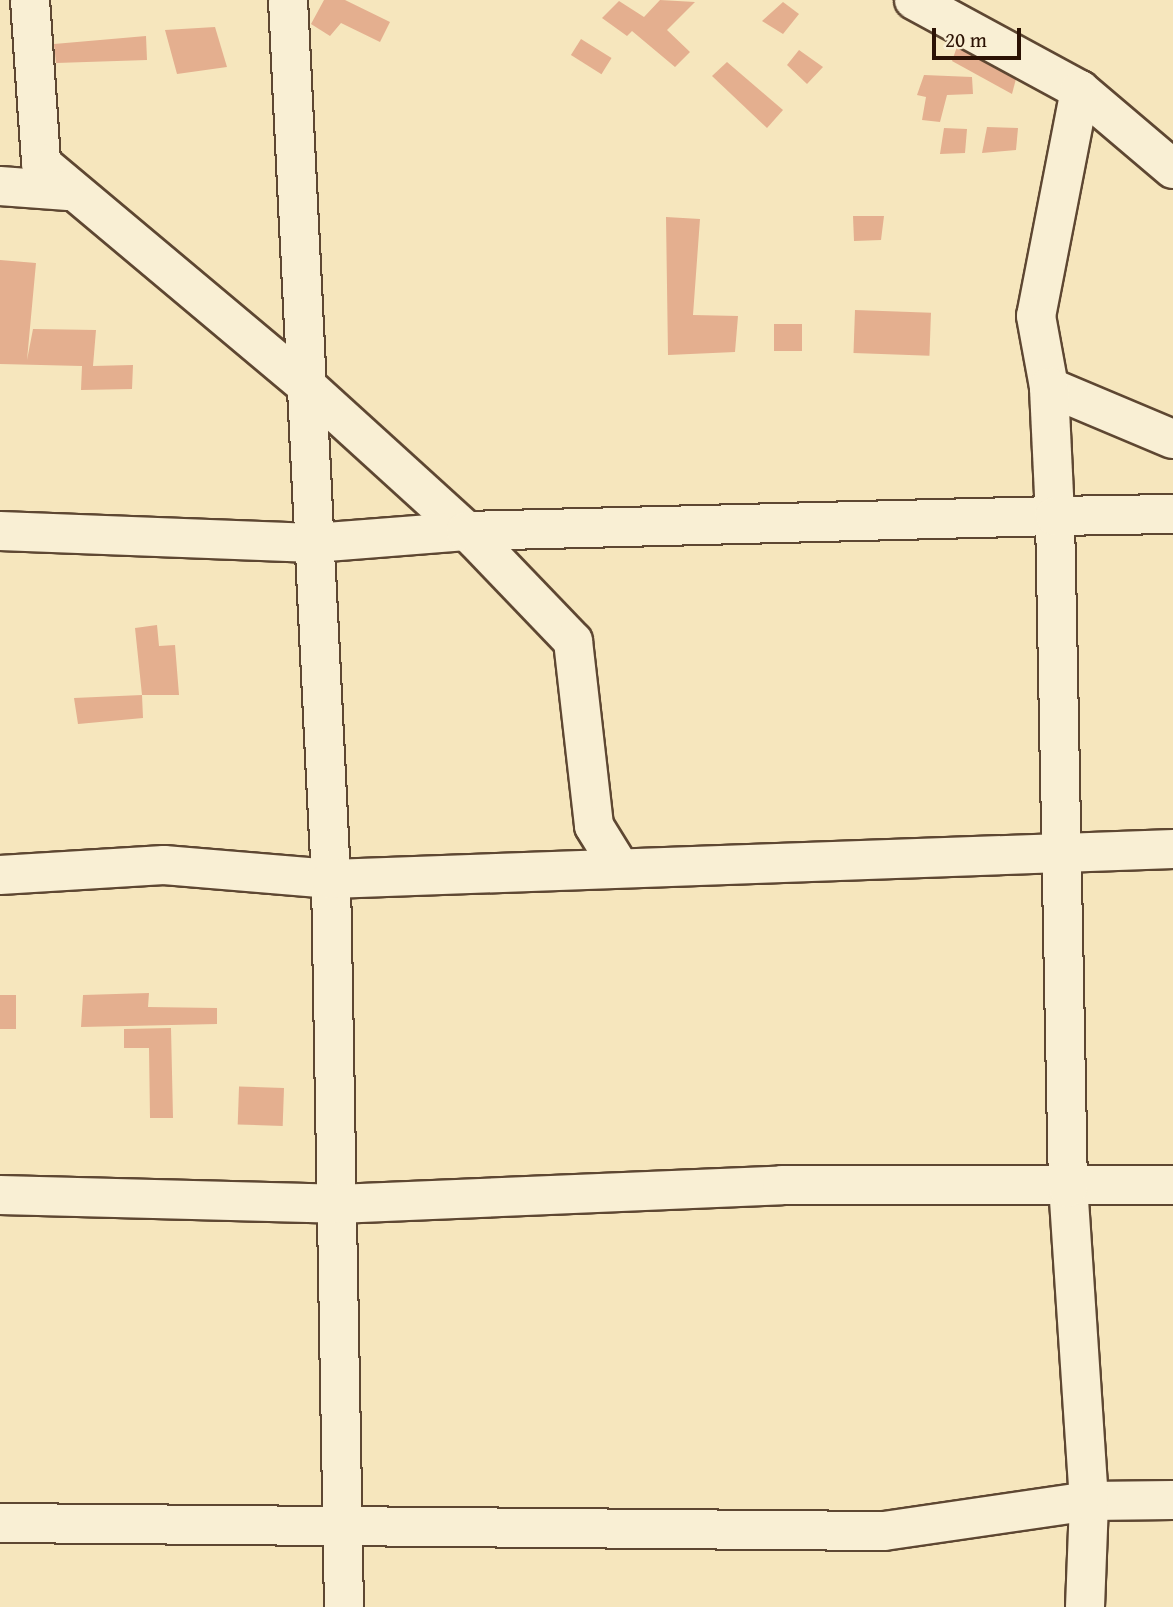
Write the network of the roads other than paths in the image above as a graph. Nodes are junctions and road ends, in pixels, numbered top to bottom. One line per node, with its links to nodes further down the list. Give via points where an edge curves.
1 (30, 0): 7 (street, via 41,163)
2 (288, 0): 8 (street)
3 (914, 0): 4 (street)
4 (1080, 90): 5 (street); 9 (street, via 1036,316)
5 (1173, 169)
6 (0, 186): 7 (street)
7 (68, 191): 8 (street)
8 (307, 386): 14 (street); 15 (street)
9 (1049, 387): 10 (street); 12 (street)
10 (1173, 439)
11 (1173, 514): 12 (street)
12 (1055, 516): 14 (street); 17 (street)
13 (0, 531): 15 (street)
14 (466, 531): 15 (street); 18 (street, via 573,641 594,826)
15 (314, 543): 20 (street)
16 (1173, 849): 17 (street)
17 (1057, 851): 18 (street); 22 (street)
18 (620, 868): 20 (street)
19 (0, 875): 20 (street, via 164,865)
20 (331, 879): 24 (street)
21 (1173, 1185): 22 (street)
22 (1068, 1188): 24 (street, via 782,1185); 26 (street)
23 (0, 1195): 24 (street)
24 (337, 1204): 28 (street)
25 (1173, 1500): 26 (street)
26 (1089, 1501): 28 (street, via 884,1531); 30 (street)
27 (0, 1523): 28 (street)
28 (342, 1526): 29 (street)
29 (344, 1607)
30 (1085, 1607)

